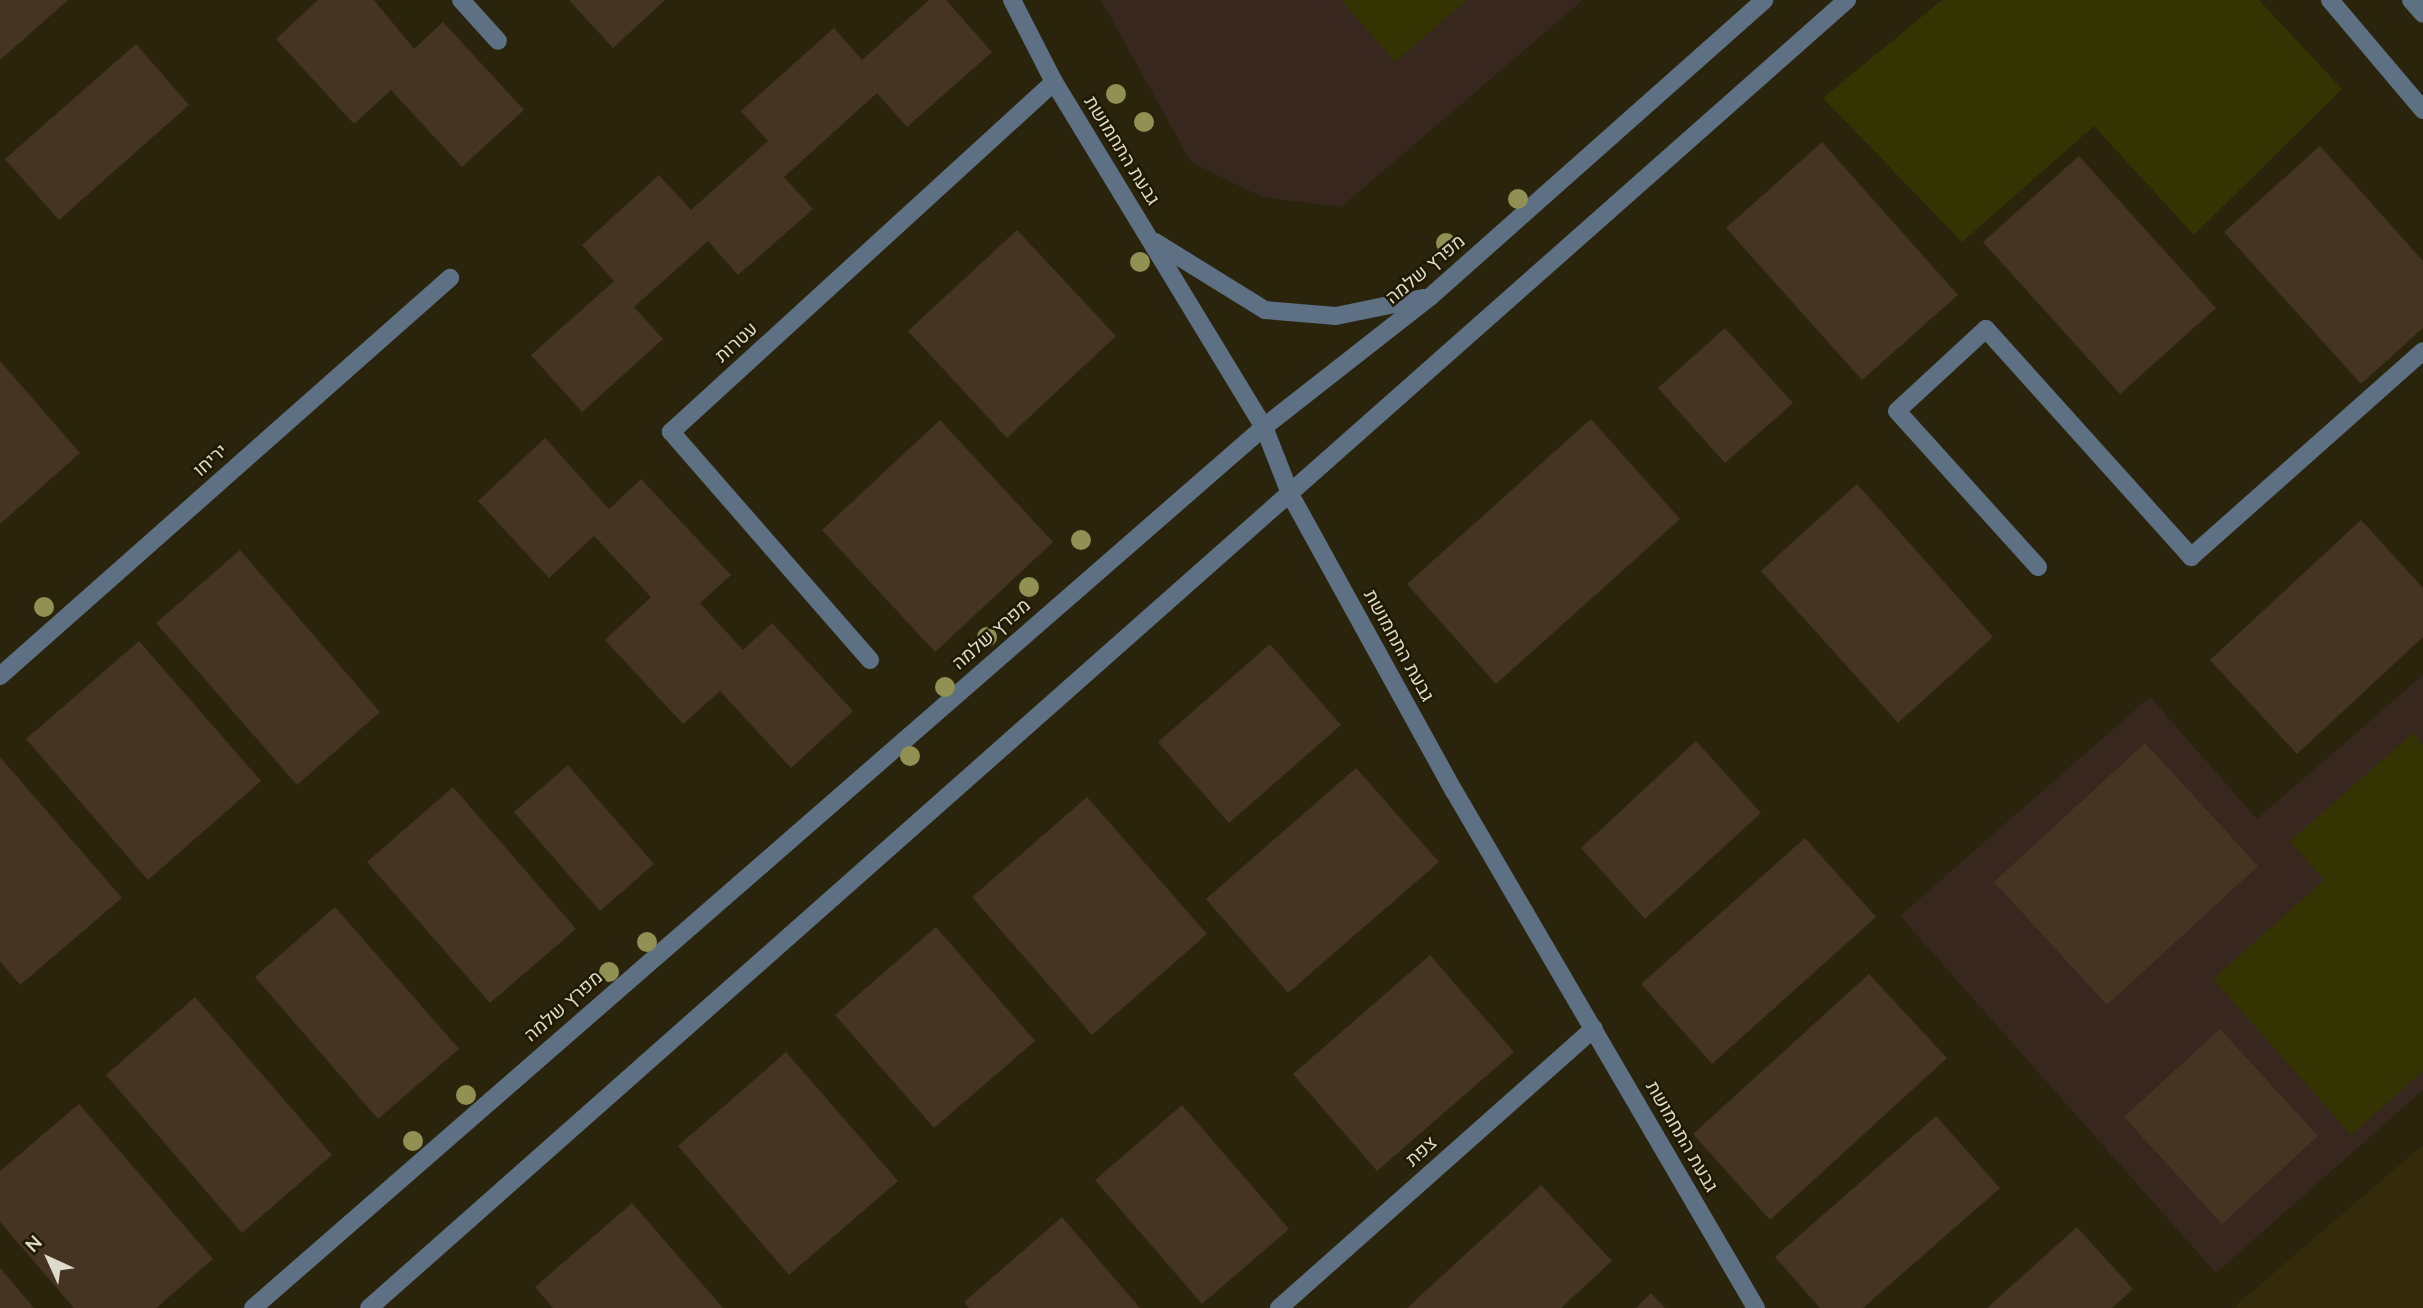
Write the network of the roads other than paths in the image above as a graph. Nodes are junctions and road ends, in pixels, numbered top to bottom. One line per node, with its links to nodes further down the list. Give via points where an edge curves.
1 (461, 0): 8 (street)
2 (1012, 0): 9 (street, גבעת התחמושת)
3 (1764, 0): 13 (street, מפרץ שלמה)
4 (1847, 0): 16 (street)
5 (2330, 0): 10 (street)
6 (2411, 0): 7 (street)
7 (2423, 14)
8 (498, 41)
9 (1054, 82): 11 (street, גבעת התחמושת); 18 (street, עטרות, via 671,432)
10 (2423, 110)
11 (1152, 240): 13 (street, via 1265,310 1336,316); 15 (street, גבעת התחמושת)
12 (450, 278): 19 (street, יריחו)
13 (1430, 297): 15 (street, מפרץ שלמה)
14 (2423, 351): 17 (street, via 2191,557 1986,329 1897,411)
15 (1264, 427): 16 (street, גבעת התחמושת); 21 (street, מפרץ שלמה)
16 (1291, 496): 20 (street, גבעת התחמושת); 22 (street)
17 (2038, 566)
18 (870, 660)
19 (0, 676)
20 (1594, 1028): 23 (street, צפת); 24 (street, גבעת התחמושת)
21 (253, 1308)
22 (369, 1308)
23 (1279, 1308)
24 (1756, 1308)

